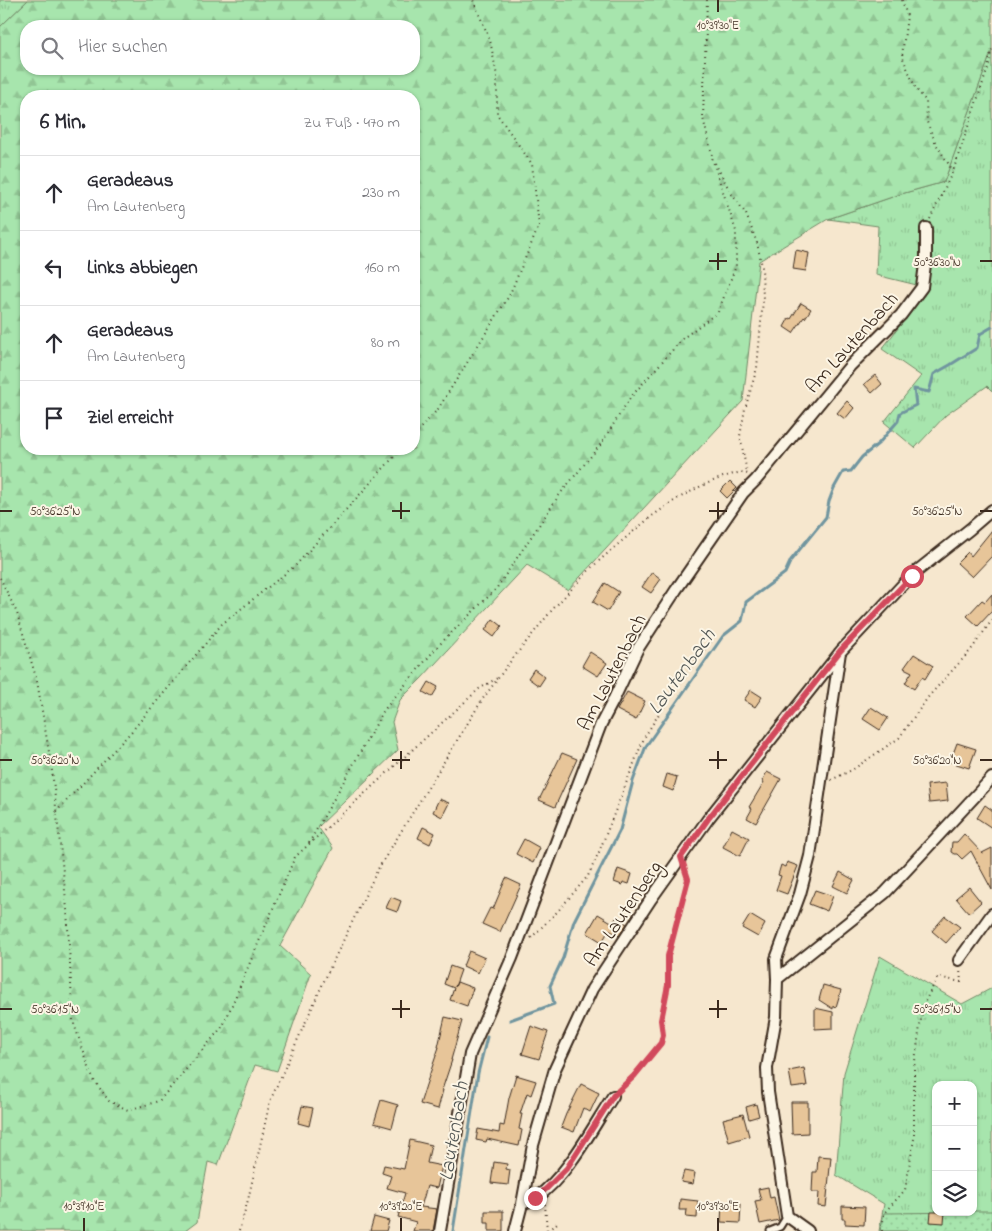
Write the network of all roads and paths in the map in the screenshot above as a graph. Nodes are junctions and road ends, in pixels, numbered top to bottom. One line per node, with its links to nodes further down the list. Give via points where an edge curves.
1 (473, 0): 8 (path, via 490,40 497,76 497,114 532,164 539,226 510,296 438,409)
2 (707, 0): 5 (path, via 704,118)
3 (902, 0): 6 (path, via 907,16 902,56 916,89 926,101 927,122 936,144)
4 (992, 47): 6 (path)
5 (712, 158): 10 (path, via 746,214 762,266 763,300 757,368 740,436); 21 (path, via 736,231 736,266 718,312 683,338 630,398 601,444 560,494 496,589 437,646 384,710)
6 (953, 171): 7 (path)
7 (926, 228): 11 (street, Am Lautenbach, via 922,287 901,315 850,366)
8 (420, 428)
9 (396, 455): 20 (path, via 296,565 222,624 131,732)
10 (747, 473): 11 (path); 17 (path, via 723,477 701,486 652,516 591,568 552,610)
11 (756, 480): 33 (street, Am Lautenbach, via 738,501 637,650 602,724 512,958 470,1054)
12 (992, 510): 16 (street, Am Lautenberg, via 912,576)
13 (0, 578): 20 (path, via 17,613 37,681)
14 (992, 620): 19 (path, via 899,738 852,770)
15 (712, 640): 24 (path, via 678,683 644,738 588,876)
16 (840, 651): 19 (street); 22 (street, Am Lautenberg)
17 (499, 677): 21 (path, via 479,688); 32 (path, via 378,868 329,970 270,1101)
18 (992, 778): 26 (street, via 885,893)
19 (821, 785): 26 (street, via 810,856 776,959)
20 (56, 812): 21 (path, via 67,909 73,1021 93,1079 109,1101 128,1110 159,1101 223,1026 295,857)
21 (308, 845)
22 (681, 857): 27 (path, via 688,879 668,956 661,1043); 29 (street, Am Lautenberg, via 592,989 554,1069 533,1145)
23 (992, 914): 25 (street)
24 (531, 938)
25 (959, 960): 38 (path, via 961,982 938,977 923,1006 914,1068 914,1139 905,1190 884,1213)
26 (777, 980): 30 (street, via 776,1018 767,1068 768,1092)
27 (613, 1096): 28 (street, via 567,1168)
28 (547, 1188): 29 (street); 35 (path)
29 (522, 1204): 34 (street, Am Lautenberg)
30 (787, 1216): 36 (lane, via 780,1227); 37 (street)
31 (558, 1222): 35 (path)
32 (239, 1231)
33 (440, 1231)
34 (515, 1231)
35 (548, 1231)
36 (770, 1231)
37 (808, 1231)
38 (882, 1231)

